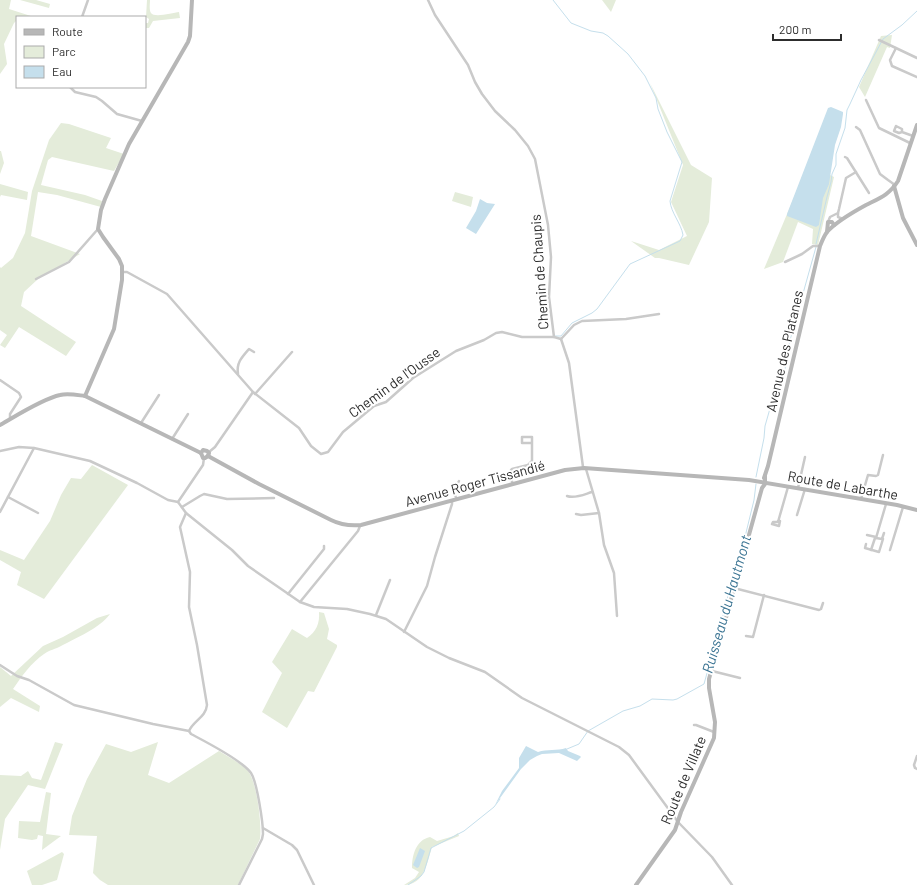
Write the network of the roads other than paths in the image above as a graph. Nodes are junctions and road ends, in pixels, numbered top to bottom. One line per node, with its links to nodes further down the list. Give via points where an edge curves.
1 (88, 0): 4 (street)
2 (192, 0): 11 (street, via 188,42)
3 (428, 0): 31 (street, Chemin de Chaupis, via 468,65 482,94 528,146 534,159 548,225 551,257 550,317)
4 (82, 16)
5 (879, 40): 6 (street)
6 (896, 48): 7 (street); 8 (street, via 890,60 892,66)
7 (917, 58)
8 (917, 77)
9 (71, 88): 11 (street, via 75,92 102,100 117,114)
10 (866, 100): 16 (street, via 879,128)
11 (142, 121): 24 (street, via 105,198)
12 (917, 125): 15 (street)
13 (856, 126): 19 (street, via 880,174)
14 (902, 132): 15 (street)
15 (915, 135): 16 (street)
16 (910, 143): 19 (street)
17 (845, 157): 18 (street)
18 (856, 172): 20 (street); 21 (street, via 846,178)
19 (895, 185): 22 (street, via 878,200); 25 (street, via 904,218)
20 (869, 193)
21 (836, 214): 22 (street); 23 (street)
22 (841, 221): 23 (street)
23 (831, 224): 26 (street, Avenue des Platanes)
24 (98, 229): 28 (street, via 115,252); 29 (street, via 69,262)
25 (917, 245)
26 (820, 246): 27 (street, via 813,246); 54 (street, Avenue des Platanes)
27 (785, 262)
28 (125, 272): 35 (street, Chemin de l'Ousse, via 166,294); 39 (street, via 114,329)
29 (36, 279)
30 (659, 314): 32 (street, via 626,320 579,322 570,327)
31 (554, 337): 32 (street, Chemin de l'Ousse); 37 (street, Chemin de l'Ousse, via 522,337 502,332 456,351 413,378 386,402 374,406 343,432 328,452 321,454 311,446 299,428)
32 (561, 339): 52 (street, via 569,364)
33 (254, 352): 35 (street, via 249,349 239,360)
34 (292, 352): 37 (street)
35 (239, 375): 37 (street, Chemin de l'Ousse)
36 (0, 380): 41 (street, via 21,396 10,414)
37 (254, 393): 50 (street)
38 (159, 395): 42 (street)
39 (85, 396): 41 (street, via 58,395); 42 (street)
40 (188, 414): 44 (street)
41 (10, 420): 43 (street)
42 (141, 423): 44 (street)
43 (0, 425)
44 (172, 439): 48 (street)
45 (532, 443): 45 (street, via 532,436 522,437 522,443); 55 (street, via 532,461 528,465 512,469 509,473)
46 (34, 448): 47 (street, via 19,447); 61 (street); 66 (street, via 90,461 168,500)
47 (0, 451)
48 (201, 453): 50 (street, via 201,456); 50 (street, via 204,450)
49 (883, 455): 64 (street, via 878,475 868,476)
50 (207, 456): 66 (street); 78 (street, Avenue Roger Tissandié, via 337,523 348,526)
51 (805, 457): 57 (street)
52 (584, 468): 54 (street, Avenue Roger Tissandié); 55 (street, Avenue Roger Tissandié, via 565,470); 59 (street)
53 (459, 481): 63 (street, via 453,492)
54 (763, 482): 56 (street, Route de Labarthe); 88 (street, Route de Villate)
55 (513, 484): 63 (street, Avenue Roger Tissandié)
56 (788, 486): 57 (street, Route de Labarthe); 77 (street)
57 (798, 488): 58 (street, Route de Labarthe)
58 (805, 489): 64 (street, Route de Labarthe); 76 (street)
59 (592, 492): 60 (street, via 570,498); 74 (street)
60 (567, 496)
61 (8, 498): 71 (street); 72 (street)
62 (274, 498): 69 (street, via 227,499 204,494)
63 (457, 499): 65 (street, Avenue Roger Tissandié)
64 (861, 499): 67 (street, Route de Labarthe)
65 (452, 501): 78 (street, Avenue Roger Tissandié); 95 (street, via 427,586)
66 (178, 502): 69 (street)
67 (886, 503): 68 (street, Route de Labarthe); 81 (street)
68 (903, 506): 70 (street, Route de Labarthe); 86 (street)
69 (182, 508): 73 (street)
70 (917, 510)
71 (0, 512)
72 (38, 513)
73 (186, 513): 89 (street, via 248,566); 101 (street, via 180,527 190,572 189,607 207,705 205,712)
74 (599, 513): 75 (street); 94 (street, via 604,545 614,573)
75 (576, 514)
76 (797, 515)
77 (778, 520)
78 (361, 525): 91 (street)
79 (884, 533): 82 (street)
80 (867, 535): 81 (street)
81 (876, 538): 82 (street); 85 (street)
82 (882, 539): 85 (street, via 880,552)
83 (866, 544): 85 (street, via 865,548)
84 (324, 546): 89 (street)
85 (871, 550)
86 (890, 550)
87 (390, 580): 93 (street)
88 (734, 588): 90 (street); 98 (street, Route de Villate)
89 (288, 594): 91 (street)
90 (764, 595): 92 (street, via 819,610); 96 (street, via 753,637)
91 (300, 602): 93 (street, via 314,607)
92 (823, 603)
93 (376, 615): 95 (street)
94 (617, 616)
95 (404, 632): 105 (street, via 426,647 485,672 522,698 619,747 629,755)
96 (746, 636)
97 (0, 665): 101 (street, via 74,705)
98 (711, 671): 99 (street); 102 (street, Route de Villate, via 709,688)
99 (740, 678)
100 (694, 726): 102 (street)
101 (189, 731): 106 (street, via 241,764 252,774)
102 (715, 732): 105 (street, Route de Villate)
103 (917, 756): 104 (street, via 914,764)
104 (916, 768)
105 (678, 822): 109 (street, Route de Villate, via 671,837); 110 (street, via 712,857)
106 (263, 828): 107 (street, via 262,839); 108 (street, via 297,850)
107 (239, 885)
108 (314, 885)
109 (636, 885)
110 (732, 885)

